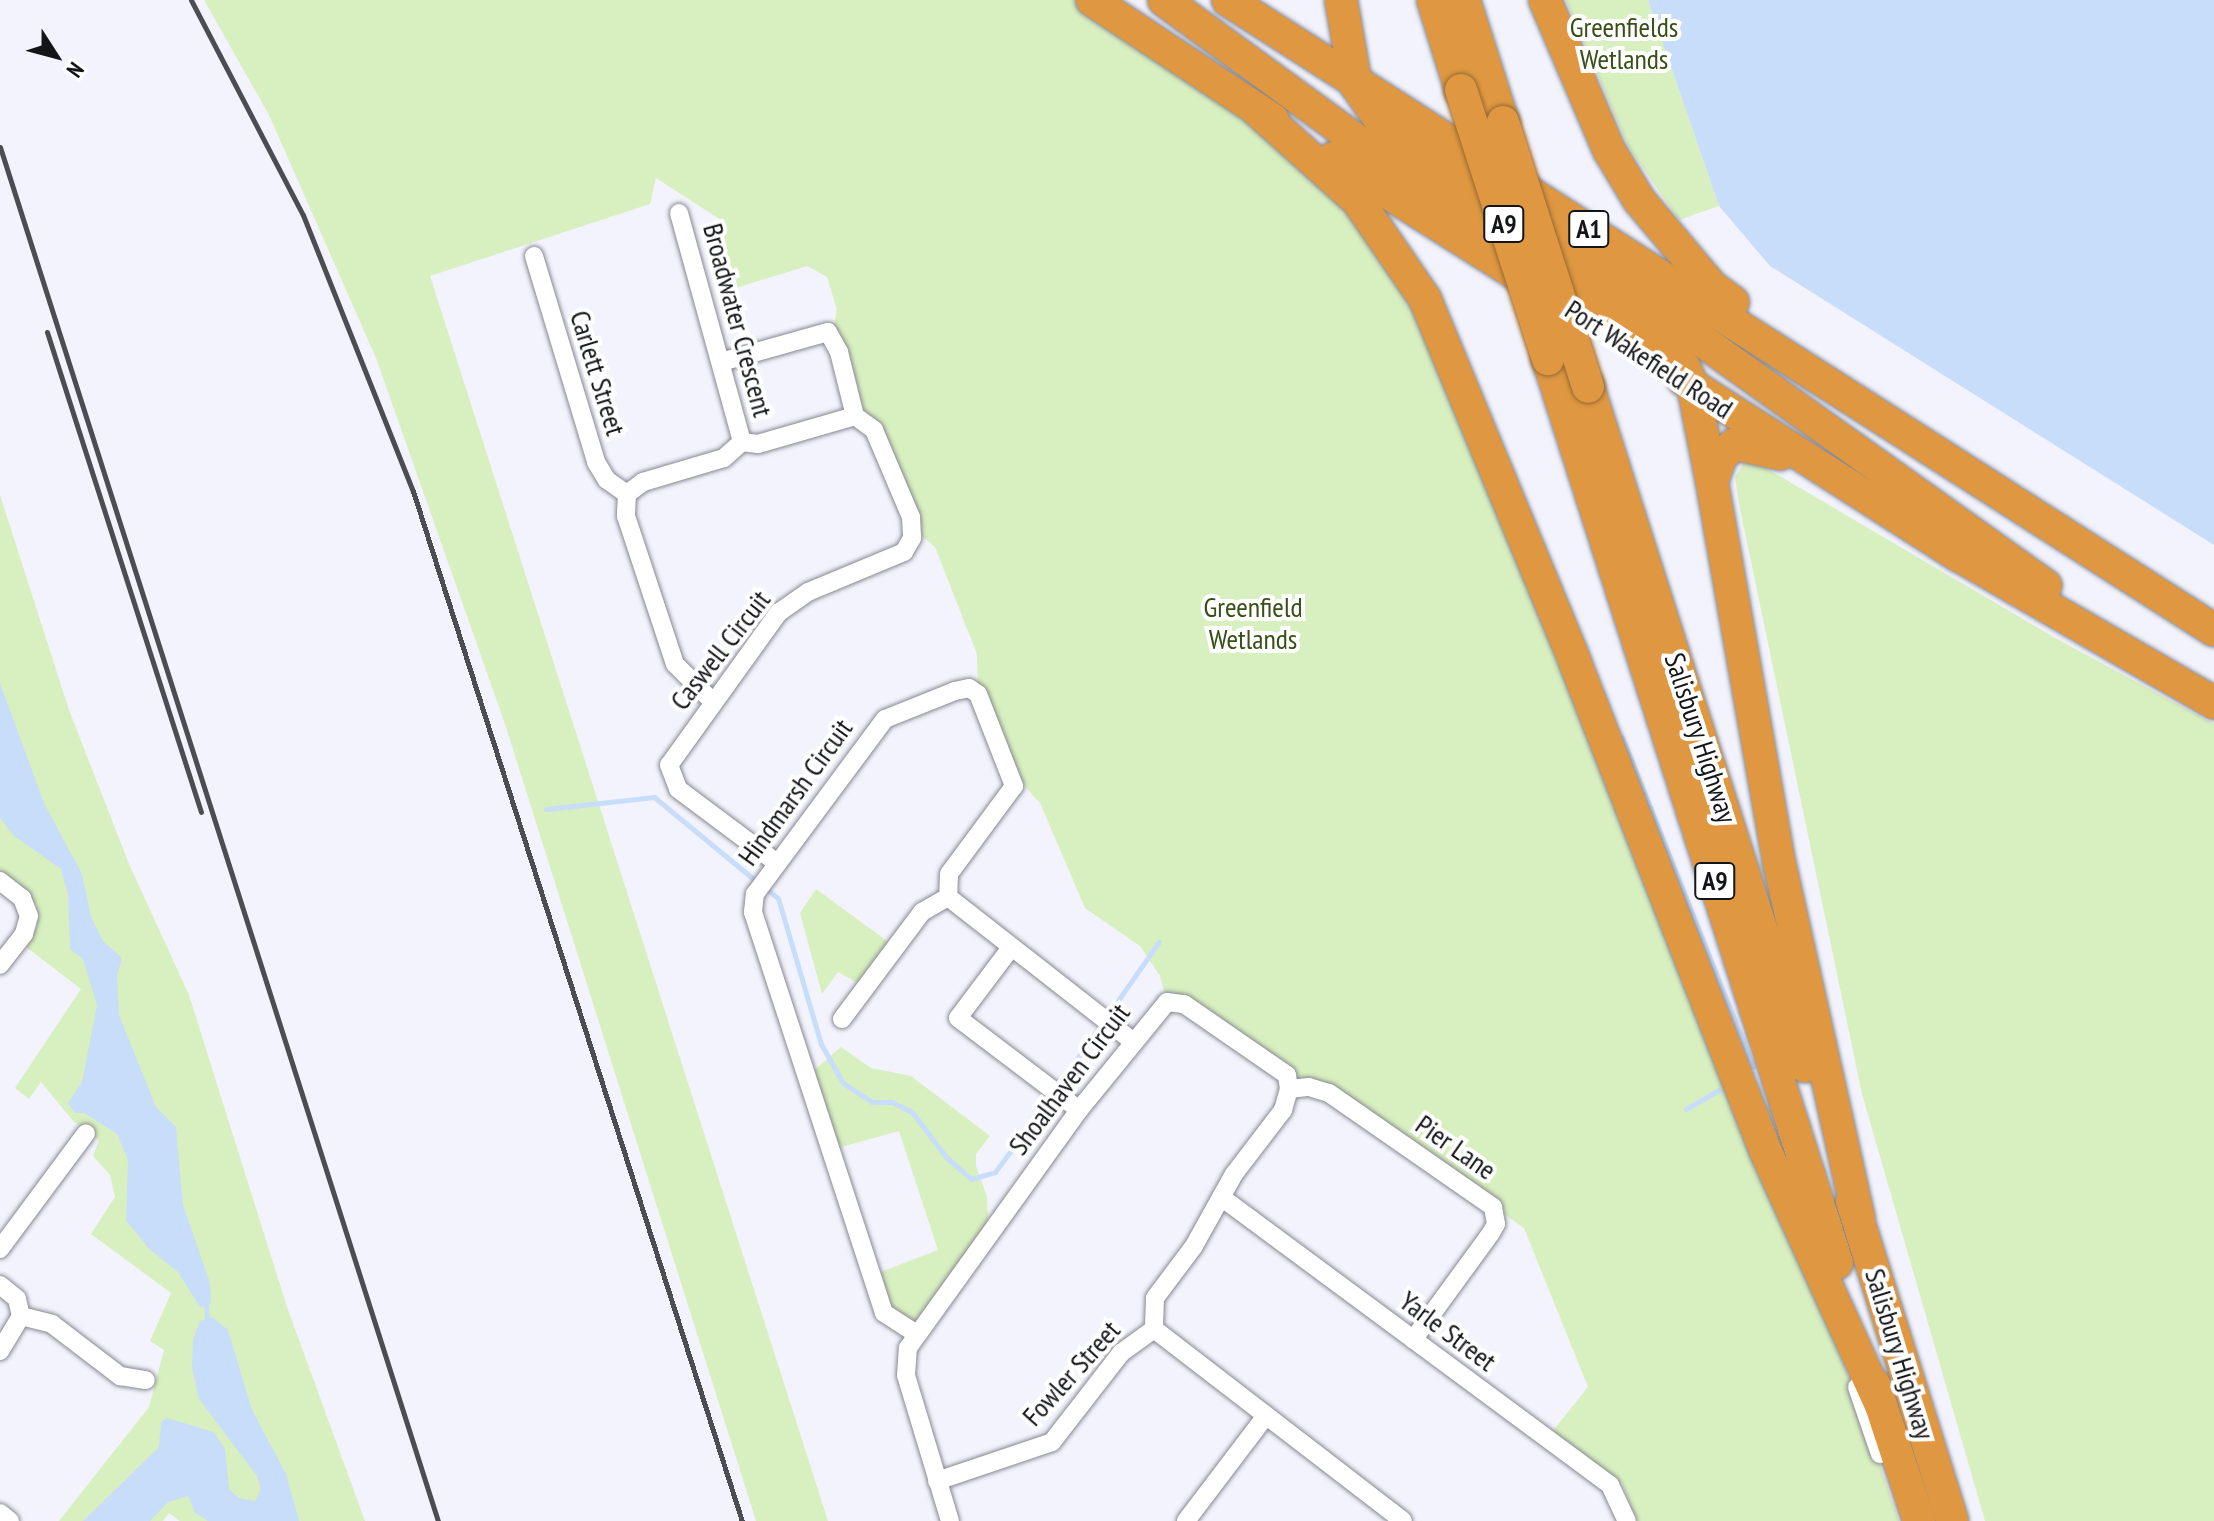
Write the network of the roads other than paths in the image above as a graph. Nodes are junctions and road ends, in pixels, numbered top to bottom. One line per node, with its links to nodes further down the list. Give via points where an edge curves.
1 (1092, 0): 9 (highway, Port Wakefield Road)
2 (1164, 0): 13 (highway, via 1353,138 1656,339 1670,350)
3 (1340, 0): 7 (highway, via 1330,20 1313,31); 8 (highway)
4 (1433, 0): 45 (highway, Salisbury Highway / A9, bridge)
5 (1464, 0): 36 (highway, Salisbury Highway / A9, bridge, via 1826,1131)
6 (1545, 0): 16 (highway, via 1609,150 1663,231 1712,287)
7 (1240, 7): 8 (highway, A1)
8 (1356, 85): 16 (highway, A1); 21 (highway, via 1393,138 1624,285 1889,470)
9 (1256, 109): 13 (highway, Port Wakefield Road); 34 (highway, via 1358,201 1425,299 1573,657)
10 (679, 213): 12 (street, Broadwater Crescent)
11 (534, 256): 19 (street, Carlett Street, via 596,462 607,480)
12 (721, 362): 14 (street, via 828,332 839,352); 15 (street, Broadwater Crescent)
13 (1693, 386): 17 (highway, Port Wakefield Road); 18 (highway)
14 (855, 416): 15 (street, via 758,444); 22 (street, Caswell Circuit, via 874,430 911,517 910,543 898,556 788,604)
15 (742, 442): 19 (street, via 724,458 643,482)
16 (1925, 446): 20 (highway, A1)
17 (1817, 467): 18 (highway, via 1751,444 1735,444 1721,456); 21 (highway, Port Wakefield Road, via 2082,629)
18 (1712, 482): 36 (highway, via 1780,866)
19 (627, 494): 22 (street, via 626,516 675,664)
20 (2214, 630)
21 (2152, 665): 23 (highway, Port Wakefield Road)
22 (713, 702): 24 (street, Caswell Circuit, via 672,758 669,776)
23 (2214, 703)
24 (772, 869): 26 (street, Hindmarsh Circuit, via 885,719 969,688 984,703 1014,786 949,874); 41 (street, Hindmarsh Circuit, via 755,894 753,912 804,1079 884,1313)
25 (0, 881): 28 (street, via 22,898 29,916 24,934)
26 (948, 897): 27 (street); 29 (street, via 922,912)
27 (1010, 949): 30 (street); 32 (street, via 958,1018)
28 (0, 965)
29 (842, 1019)
30 (1132, 1041): 31 (street, Shoalhaven Circuit, via 1167,1002 1184,1004 1287,1075); 32 (street, Shoalhaven Circuit)
31 (1289, 1089): 35 (street, via 1283,1110); 42 (street, Pier Lane, via 1329,1093 1493,1207 1496,1224 1491,1233)
32 (1079, 1110): 41 (street, Shoalhaven Circuit)
33 (86, 1133): 37 (street)
34 (1766, 1152): 45 (highway); 54 (street, via 1862,1400)
35 (1221, 1197): 40 (street, via 1194,1246 1155,1298); 42 (street, Yarle Street)
36 (1859, 1218): 56 (highway, Salisbury Highway / A9)
37 (0, 1249)
38 (0, 1285): 39 (street, via 17,1299)
39 (21, 1316): 43 (street); 44 (street, via 52,1324 120,1376)
40 (1154, 1329): 46 (street); 47 (street, Fowler Street, via 1121,1353 1052,1442)
41 (915, 1333): 47 (street, Shoalhaven Circuit, via 906,1375)
42 (1413, 1340): 53 (street, Yarle Street, via 1610,1485)
43 (0, 1351)
44 (146, 1380)
45 (1880, 1403): 55 (highway, Salisbury Highway / A9)
46 (1265, 1417): 49 (street); 52 (street)
47 (937, 1481): 51 (street, Shoalhaven Circuit)
48 (0, 1513): 50 (street)
49 (1397, 1519)
50 (10, 1521)
51 (950, 1521)
52 (1186, 1521)
53 (1627, 1521)
54 (1902, 1521)
55 (1919, 1521)
56 (1952, 1521)

